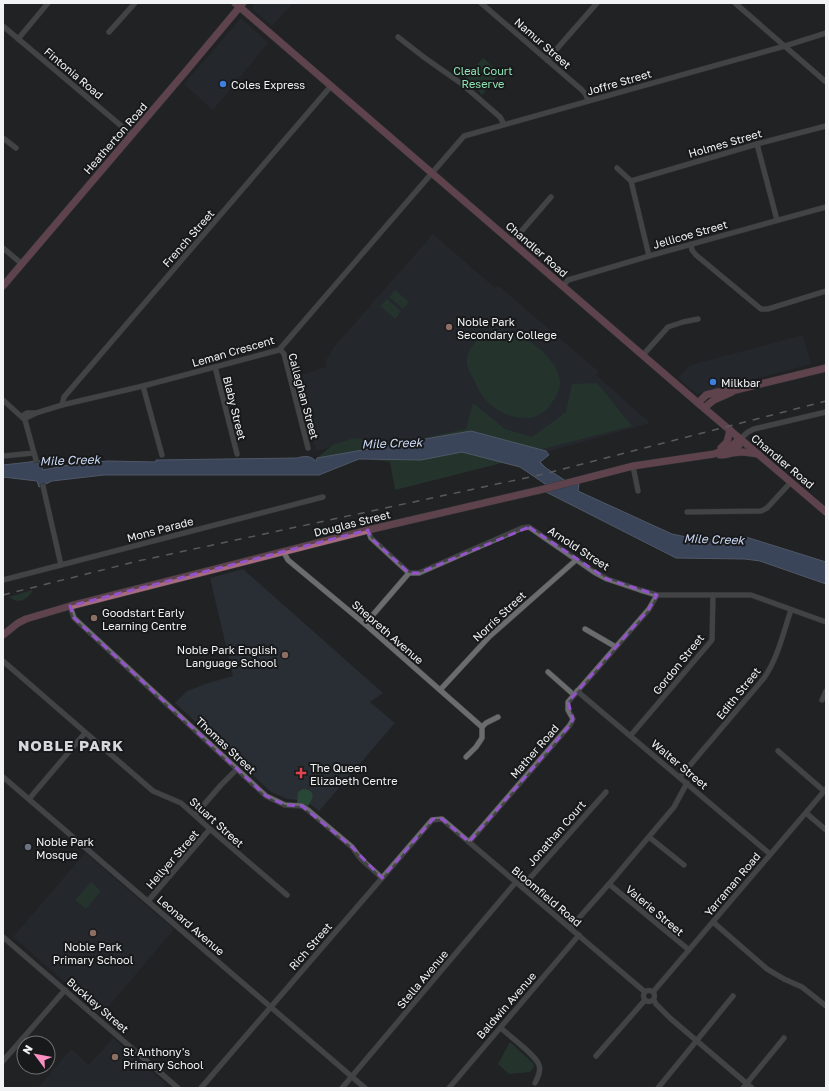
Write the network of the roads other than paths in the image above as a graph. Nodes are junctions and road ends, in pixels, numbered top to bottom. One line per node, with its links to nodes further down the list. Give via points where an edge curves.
1 (48, 3): 11 (street)
2 (135, 3): 8 (street)
3 (481, 3): 13 (street, Namur Street)
4 (597, 3): 13 (street)
5 (735, 3): 12 (street)
6 (239, 4): 15 (main road, Chandler Road); 19 (main road, Heatherton Road)
7 (3, 26): 11 (street, Fintonia Road)
8 (109, 32)
9 (826, 33): 12 (street, Joffre Street)
10 (398, 37): 17 (street, via 462,84 500,117)
11 (18, 39): 19 (street, Fintonia Road)
12 (785, 46): 14 (street); 16 (street, Joffre Street)
13 (547, 60): 16 (street, Namur Street, via 582,90)
14 (826, 82)
15 (331, 86): 24 (main road, Chandler Road); 46 (street, French Street, via 64,397)
16 (588, 101): 17 (street, Joffre Street)
17 (504, 124): 24 (street, Joffre Street, via 464,136)
18 (826, 126): 21 (street, Holmes Street)
19 (132, 135): 33 (main road, Heatherton Road)
20 (3, 138): 22 (street)
21 (757, 144): 25 (street, Holmes Street); 28 (street)
22 (16, 148)
23 (617, 168): 25 (street)
24 (432, 173): 29 (main road, Chandler Road); 38 (street, Leman Crescent)
25 (630, 181): 32 (street)
26 (551, 197): 29 (street)
27 (826, 207): 28 (street, Jellicoe Street)
28 (777, 220): 30 (street, Jellicoe Street)
29 (512, 242): 35 (main road, Chandler Road)
30 (691, 244): 32 (street, Jellicoe Street); 36 (street, via 696,255 761,309)
31 (3, 248): 33 (street)
32 (649, 256): 35 (street, Jellicoe Street, via 568,280)
33 (22, 264): 34 (main road, Heatherton Road)
34 (3, 286)
35 (563, 286): 39 (main road, Chandler Road)
36 (826, 291)
37 (698, 319): 39 (street, via 668,327)
38 (280, 349): 40 (street, Leman Crescent); 52 (street, Callaghan Street, via 284,354)
39 (643, 356): 45 (main road, Chandler Road)
40 (215, 367): 42 (street, Leman Crescent); 54 (street, Blaby Street)
41 (826, 368): 43 (main road)
42 (143, 386): 46 (street, Leman Crescent); 57 (street)
43 (736, 390): 45 (main road, via 710,394); 47 (main road, via 712,401)
44 (3, 400): 49 (street)
45 (698, 403): 47 (main road, Chandler Road)
46 (62, 405): 49 (street, Leman Crescent, via 36,413 31,412)
47 (704, 408): 50 (main road, Chandler Road)
48 (826, 412): 51 (street, via 754,429)
49 (23, 418): 53 (street)
50 (730, 430): 51 (main road, Chandler Road); 58 (main road, via 726,444)
51 (740, 439): 55 (main road, via 738,448); 56 (main road, Chandler Road); 58 (main road, Douglas Street, via 727,449)
52 (308, 448)
53 (34, 453): 59 (street); 60 (street)
54 (236, 454)
55 (728, 454): 56 (main road, Douglas Street); 58 (main road, Douglas Street)
56 (758, 454): 62 (main road, Chandler Road)
57 (162, 455)
58 (712, 455): 61 (main road, Douglas Street)
59 (3, 456)
60 (36, 460)
61 (633, 466): 64 (street); 68 (main road, Douglas Street)
62 (791, 482): 66 (street, via 767,508 761,511); 67 (main road, Chandler Road)
63 (43, 486): 71 (street)
64 (638, 491)
65 (323, 497): 71 (street, Mons Parade)
66 (687, 512)
67 (826, 512)
68 (368, 530): 69 (main road, Douglas Street); 72 (street, via 371,538)
69 (283, 551): 76 (main road, Douglas Street); 79 (street, Shepreth Avenue, via 288,560)
70 (576, 560): 72 (street, Arnold Street, via 529,527 419,573); 74 (street, Arnold Street, via 608,579); 85 (street, Norris Street, via 489,637)
71 (62, 565): 73 (street, Mons Parade)
72 (409, 573): 79 (street)
73 (3, 580)
74 (657, 595): 75 (street, Arnold Street); 82 (street, Mather Road, via 649,609)
75 (713, 595): 77 (street, Arnold Street, via 751,595); 92 (street, Gordon Street, via 712,640)
76 (70, 606): 81 (main road, Douglas Street, via 26,619); 95 (street, Thomas Street, via 74,618)
77 (791, 610): 78 (street, Arnold Street); 97 (street, Edith Street, via 767,674)
78 (826, 622)
79 (365, 624): 85 (street, Shepreth Avenue)
80 (585, 629): 82 (street)
81 (3, 635)
82 (616, 647): 87 (street, Mather Road)
83 (3, 661): 91 (street, Stuart Street)
84 (548, 672): 87 (street, Walter Street)
85 (440, 690): 90 (street, Shepreth Avenue)
86 (826, 691): 88 (street)
87 (576, 693): 92 (street, Walter Street); 108 (street, Mather Road, via 568,702 568,710 573,719 570,726)
88 (822, 700)
89 (498, 716): 90 (street)
90 (482, 727): 94 (street, via 482,738)
91 (85, 733): 101 (street); 103 (street, Stuart Street, via 153,791 177,800)
92 (631, 735): 97 (street, Walter Street)
93 (778, 751): 99 (street)
94 (466, 757)
95 (237, 769): 103 (street, Hellyer Street); 111 (street, Thomas Street, via 266,796 285,805 302,806 308,810 352,847)
96 (3, 777): 101 (street, Leonard Avenue)
97 (680, 777): 98 (street, Walter Street)
98 (687, 783): 107 (street, via 674,807); 109 (street, Walter Street)
99 (825, 790): 102 (street, Yarraman Road)
100 (606, 792): 114 (street, Jonathan Court)
101 (29, 799): 116 (street, Leonard Avenue)
102 (806, 813): 106 (street); 109 (street, Yarraman Road)
103 (195, 815): 105 (street, Stuart Street)
104 (435, 819): 108 (street, Bloomfield Road, via 442,819); 111 (street, Rich Street)
105 (210, 829): 115 (street, Stuart Street); 116 (street, Hellyer Street)
106 (826, 830)
107 (649, 836): 110 (street); 113 (street)
108 (468, 842): 112 (street, Bloomfield Road)
109 (770, 854): 117 (street, Yarraman Road)
110 (684, 866)
111 (382, 878): 129 (street, Rich Street)
112 (516, 882): 114 (street, Bloomfield Road); 135 (street, Stella Avenue)
113 (609, 884): 118 (street); 121 (street, Valerie Street)
114 (522, 888): 118 (street, Bloomfield Road)
115 (287, 895)
116 (148, 901): 129 (street, Leonard Avenue)
117 (713, 922): 121 (street, Yarraman Road); 128 (street, via 767,969 802,987)
118 (570, 928): 119 (street, Bloomfield Road)
119 (579, 935): 123 (street, Bloomfield Road); 130 (street, Baldwin Avenue)
120 (3, 937): 122 (street, Buckley Street)
121 (689, 950): 124 (street, Yarraman Road)
122 (65, 990): 134 (street); 138 (street, Buckley Street)
123 (645, 992): 124 (street); 126 (street)
124 (653, 992): 127 (street)
125 (733, 996): 132 (street)
126 (645, 1000): 127 (street); 133 (street)
127 (654, 1000): 132 (street)
128 (826, 1006)
129 (271, 1007): 135 (street, Leonard Avenue); 139 (street, Rich Street)
130 (500, 1028): 136 (street, via 535,1058 540,1072); 142 (street, Baldwin Avenue)
131 (784, 1038): 137 (street)
132 (697, 1041): 137 (street); 143 (street)
133 (596, 1056)
134 (3, 1061)
135 (352, 1077): 140 (street, Stella Avenue); 141 (street, Leonard Avenue)
136 (535, 1083)
137 (747, 1083): 144 (street); 145 (street)
138 (178, 1088)
139 (201, 1088)
140 (342, 1088)
141 (365, 1088)
142 (449, 1088)
143 (658, 1088)
144 (743, 1088)
145 (752, 1088)

